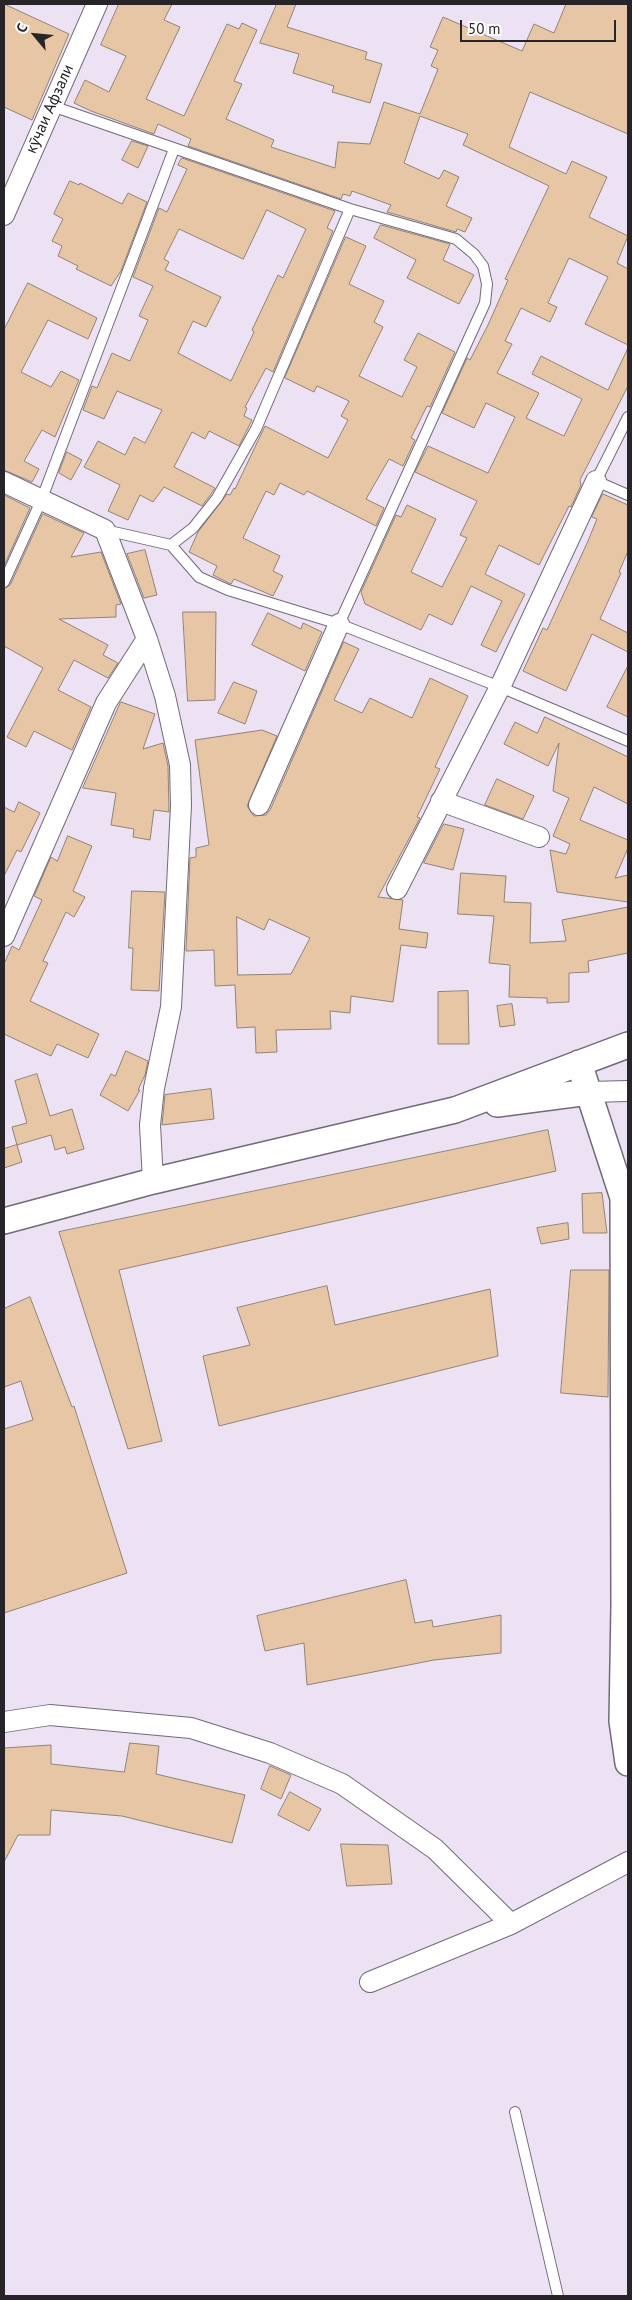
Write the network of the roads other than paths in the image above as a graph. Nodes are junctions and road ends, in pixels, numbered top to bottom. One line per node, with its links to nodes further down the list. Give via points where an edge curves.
1 (97, 4): 2 (street, кӯчаи Афзали)
2 (52, 106): 3 (lane); 5 (street, кӯчаи Афзали)
3 (174, 149): 4 (lane); 10 (lane)
4 (350, 209): 12 (lane, via 256,429 217,498 193,528); 14 (lane, via 456,239 483,266 487,284 485,303)
5 (4, 215)
6 (628, 417): 7 (lane)
7 (596, 481): 9 (lane); 16 (street)
8 (4, 482): 10 (street)
9 (628, 495)
10 (41, 500): 11 (street); 13 (lane)
11 (105, 530): 12 (lane); 15 (street)
12 (171, 545): 14 (lane, via 199,577 228,590)
13 (4, 582)
14 (339, 624): 16 (lane); 19 (street)
15 (146, 639): 22 (street, via 106,703); 28 (street, via 165,696 180,765 181,805 171,1007 154,1088 150,1125)
16 (500, 687): 17 (lane); 18 (street)
17 (628, 741)
18 (442, 801): 20 (street); 21 (street)
19 (259, 805)
20 (539, 837)
21 (397, 889)
22 (4, 936)
23 (628, 1045): 24 (street)
24 (580, 1063): 26 (street); 27 (street)
25 (628, 1091): 26 (street)
26 (589, 1092): 27 (street); 30 (street, via 623,1198)
27 (455, 1110): 28 (street)
28 (153, 1181): 29 (street)
29 (4, 1221)
30 (625, 1721): 32 (street)
31 (4, 1722): 34 (street, via 50,1715 191,1728 270,1752 342,1784 436,1849)
32 (628, 1763)
33 (628, 1862): 34 (street)
34 (511, 1924): 35 (street)
35 (370, 1982)
36 (515, 2112): 37 (lane)
37 (558, 2296)

